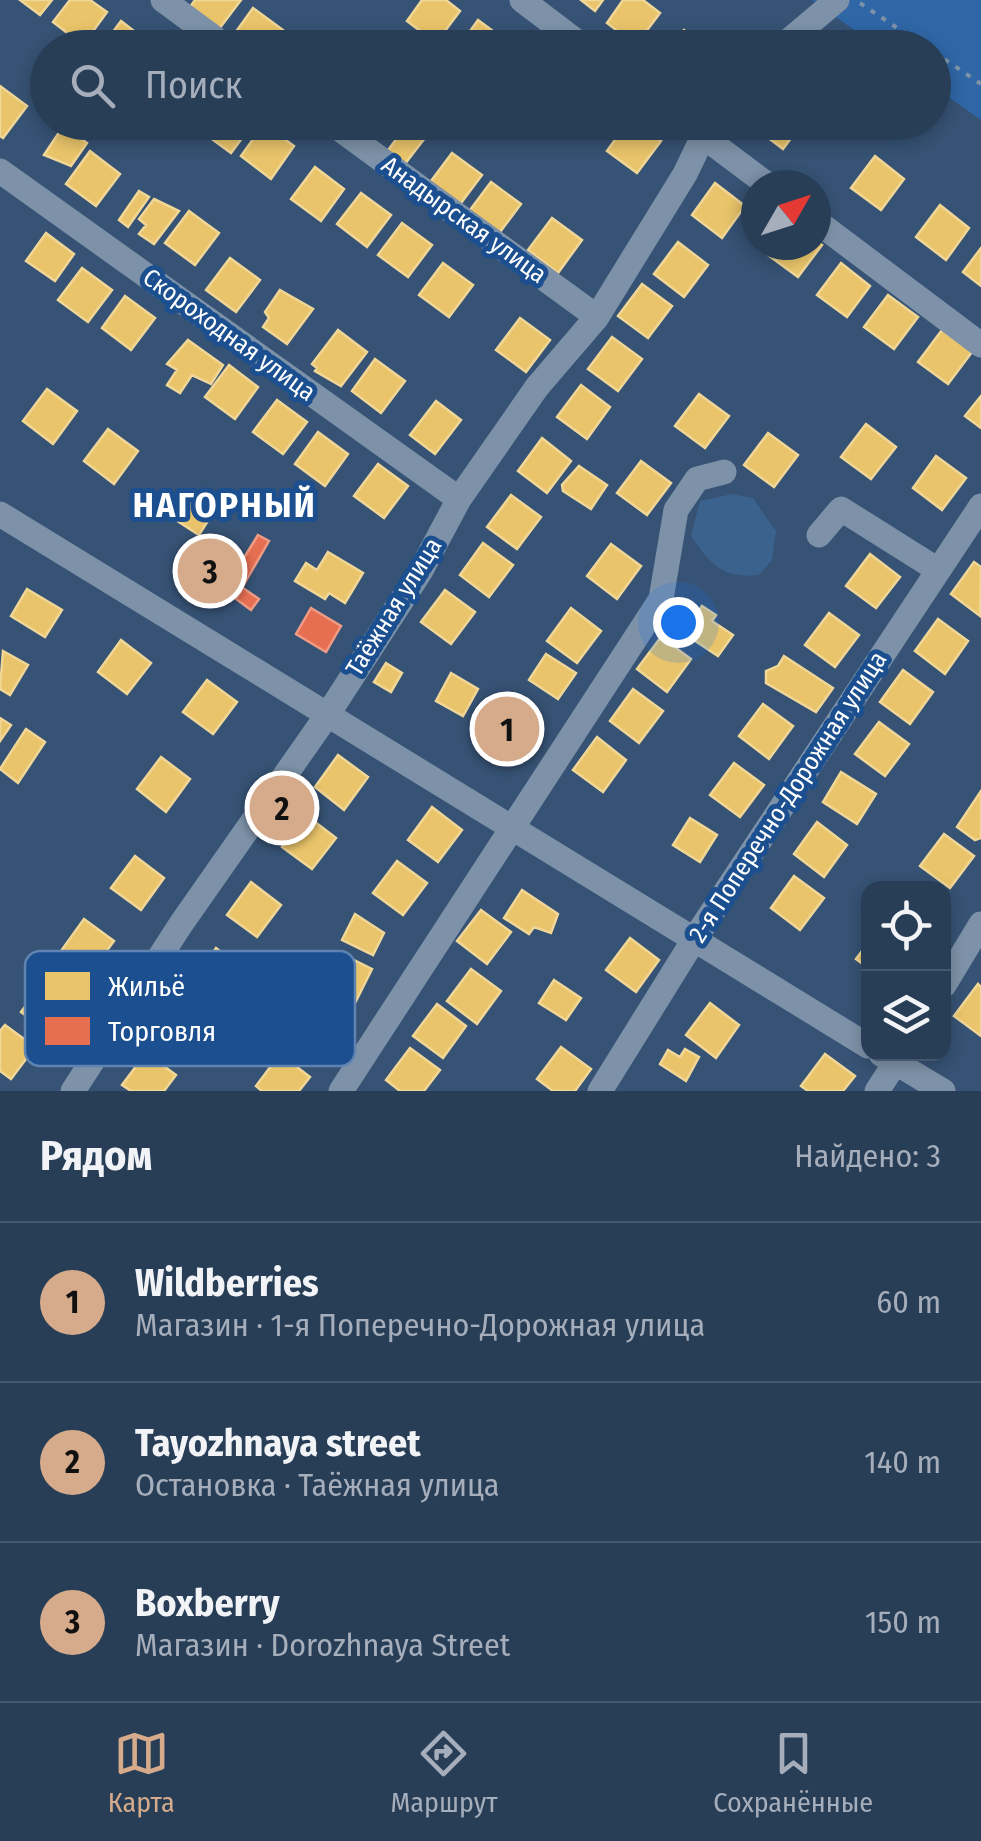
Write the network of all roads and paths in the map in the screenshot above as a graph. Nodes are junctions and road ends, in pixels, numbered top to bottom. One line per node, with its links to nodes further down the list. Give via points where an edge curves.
1 (163, 0): 5 (street)
2 (522, 0): 6 (street)
3 (837, 0): 7 (street)
4 (856, 0): 8 (path)
5 (204, 30)
6 (561, 30)
7 (801, 30)
8 (900, 30)
9 (951, 64): 10 (path)
10 (981, 84)
11 (355, 140): 17 (street, Анадырская улица)
12 (694, 140): 17 (street, Таёжная улица, via 685,174)
13 (714, 140): 15 (street)
14 (0, 170): 20 (street, Скороходная улица)
15 (750, 170)
16 (831, 232): 18 (street)
17 (597, 318): 20 (street, Таёжная улица, via 537,387)
18 (981, 345)
19 (724, 472): 26 (street, via 697,480 676,510 662,598)
20 (458, 499): 25 (street, Таёжная улица, via 420,572)
21 (981, 506): 24 (street, 2-я Поперечно-Дорожная улица)
22 (4, 527): 25 (street)
23 (819, 535): 24 (street, via 840,509)
24 (938, 570): 28 (street, 2-я Поперечно-Дорожная улица)
25 (328, 714): 26 (street); 29 (street, Таёжная улица)
26 (511, 826): 28 (street); 36 (street)
27 (981, 924): 30 (street)
28 (695, 938): 31 (street); 37 (street, 2-я Поперечно-Дорожная улица)
29 (164, 951)
30 (951, 973)
31 (861, 1042)
32 (891, 1061): 38 (street)
33 (900, 1061): 39 (street)
34 (89, 1066): 35 (street, Таёжная улица)
35 (73, 1091)
36 (341, 1091)
37 (600, 1091)
38 (878, 1091)
39 (944, 1091)

